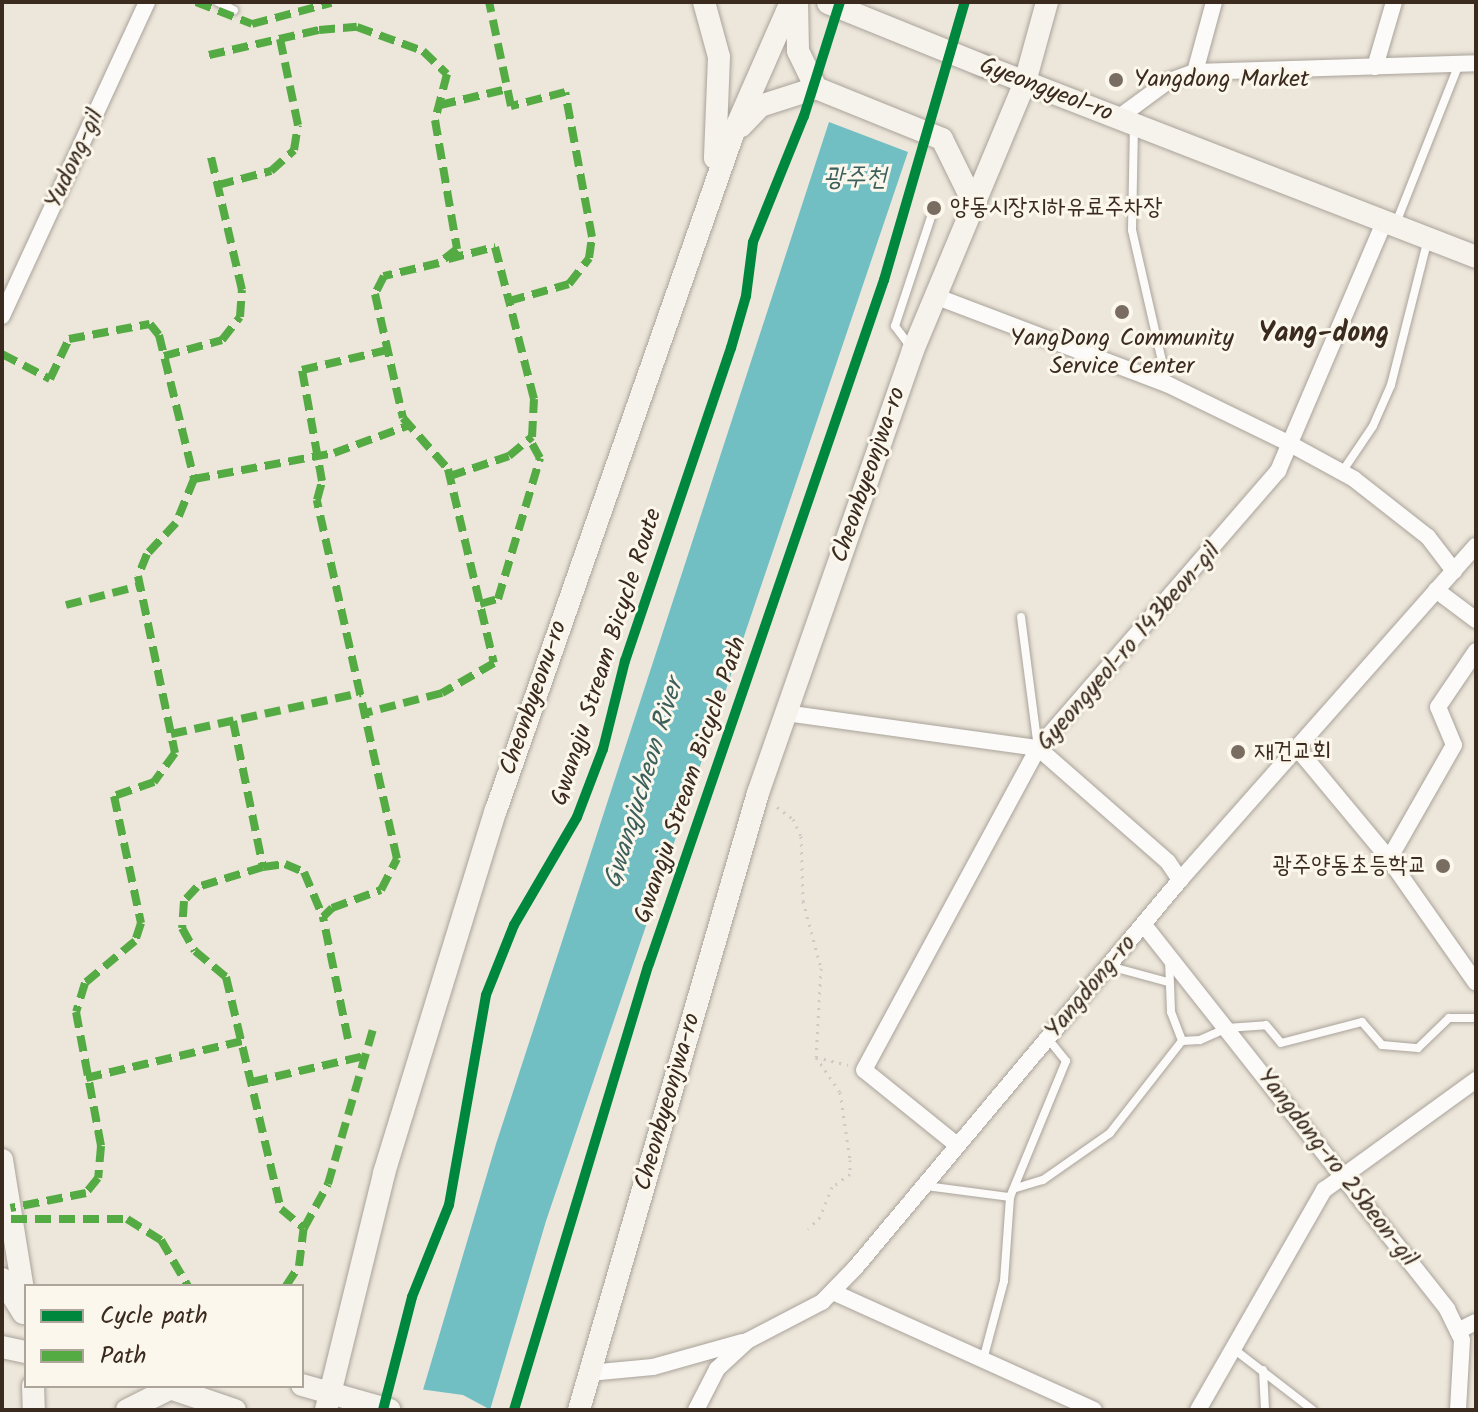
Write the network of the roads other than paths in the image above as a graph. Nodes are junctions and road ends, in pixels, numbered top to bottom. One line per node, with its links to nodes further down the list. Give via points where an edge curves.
1 (147, 2): 24 (street, Yudong-gil)
2 (218, 2): 9 (lane)
3 (704, 2): 17 (street, via 719,57 722,93)
4 (794, 2): 14 (street, via 798,51); 16 (street, Cheonbyeonu-ro)
5 (1047, 2): 13 (street, Cheonbyeonjwa-ro)
6 (1214, 2): 12 (street)
7 (1394, 2): 11 (street)
8 (826, 3): 13 (street, Gyeongyeol-ro, bridge)
9 (234, 10)
10 (1468, 64): 11 (street); 20 (lane)
11 (1375, 67): 12 (street)
12 (1195, 72): 15 (street, via 1167,82)
13 (1025, 82): 15 (street, Gyeongyeol-ro); 18 (street, Cheonbyeonjwa-ro)
14 (816, 88): 16 (street, via 760,106); 18 (street, via 942,139)
15 (1126, 121): 20 (street, Gyeongyeol-ro); 26 (lane, Gyeongyeol-ro, via 1132,230)
16 (733, 134): 17 (street, Cheonbyeonu-ro)
17 (711, 199): 74 (street, Cheonbyeonu-ro, via 496,810 380,1188)
18 (974, 204): 23 (street, Cheonbyeonjwa-ro)
19 (934, 208): 25 (lane, via 895,326)
20 (1389, 224): 21 (street, Gyeongyeol-ro); 27 (street, Gyeongyeol-ro 143beon-gil)
21 (1428, 239): 22 (street, Gyeongyeol-ro); 28 (lane, via 1391,385 1373,426)
22 (1476, 257)
23 (935, 296): 25 (street, Cheonbyeonjwa-ro); 26 (street)
24 (2, 316)
25 (913, 350): 35 (street, Cheonbyeonjwa-ro)
26 (1167, 384): 27 (street)
27 (1292, 445): 28 (street); 36 (street, Gyeongyeol-ro 143beon-gil, via 1257,499)
28 (1342, 472): 30 (street, via 1428,537)
29 (1476, 546): 30 (street, Yangdong-ro)
30 (1454, 571): 31 (street, Yangdong-ro)
31 (1436, 590): 33 (street); 37 (street, Yangdong-ro)
32 (1021, 617): 36 (lane)
33 (1476, 620)
34 (1476, 651): 38 (street, via 1438,707 1454,745)
35 (785, 713): 36 (street); 69 (street, Cheonbyeonjwa-ro)
36 (1038, 748): 39 (street, via 1168,862); 50 (street, Gyeongyeol-ro 143beon-gil, via 864,1070)
37 (1297, 748): 38 (street); 39 (street, Yangdong-ro)
38 (1389, 859): 44 (street)
39 (1180, 880): 40 (street, Yangdong-ro)
40 (1144, 925): 41 (street, Yangdong-ro 25beon-gil); 42 (street, Yangdong-ro)
41 (1169, 957): 43 (lane); 46 (street, Yangdong-ro 25beon-gil)
42 (1109, 966): 43 (lane); 47 (street, Yangdong-ro)
43 (1168, 982): 48 (lane, via 1171,1012)
44 (1476, 983)
45 (1476, 1018): 46 (lane, via 1449,1018 1418,1048 1382,1045 1362,1022 1281,1043 1266,1025)
46 (1227, 1028): 48 (lane, via 1200,1040); 52 (street, Yangdong-ro 25beon-gil)
47 (1048, 1038): 50 (street, Yangdong-ro); 54 (lane, via 1066,1061)
48 (1182, 1041): 54 (lane, via 1119,1126 1043,1180)
49 (1476, 1080): 52 (street)
50 (957, 1145): 53 (street, Yangdong-ro)
51 (2, 1160): 58 (street)
52 (1344, 1175): 62 (street, Yangdong-ro 25beon-gil, via 1447,1309); 65 (street, via 1324,1190)
53 (925, 1186): 54 (lane); 56 (street, Yangdong-ro)
54 (1013, 1193): 67 (lane, via 1004,1281)
55 (2, 1279): 59 (street)
56 (833, 1292): 63 (street, Yangdong-ro, via 810,1310); 67 (street)
57 (2, 1294): 60 (street)
58 (24, 1297)
59 (24, 1315)
60 (24, 1316)
61 (1476, 1322): 62 (street)
62 (1458, 1331): 86 (street)
63 (747, 1341): 69 (street, via 653,1367); 81 (street, Yangdong-ro, via 717,1369)
64 (2, 1347): 66 (street)
65 (1235, 1350): 68 (lane); 83 (street)
66 (24, 1352)
67 (983, 1360): 82 (street)
68 (1263, 1370): 84 (lane); 85 (lane)
69 (589, 1373): 80 (street, Cheonbyeonjwa-ro)
70 (304, 1386): 74 (street)
71 (33, 1388): 76 (street)
72 (166, 1388): 77 (street)
73 (170, 1388): 75 (street)
74 (328, 1402): 79 (street)
75 (210, 1406): 78 (street)
76 (34, 1410)
77 (127, 1410)
78 (235, 1410)
79 (390, 1410)
80 (579, 1410)
81 (696, 1410)
82 (1094, 1410)
83 (1198, 1410)
84 (1265, 1410)
85 (1313, 1410)
86 (1458, 1410)

